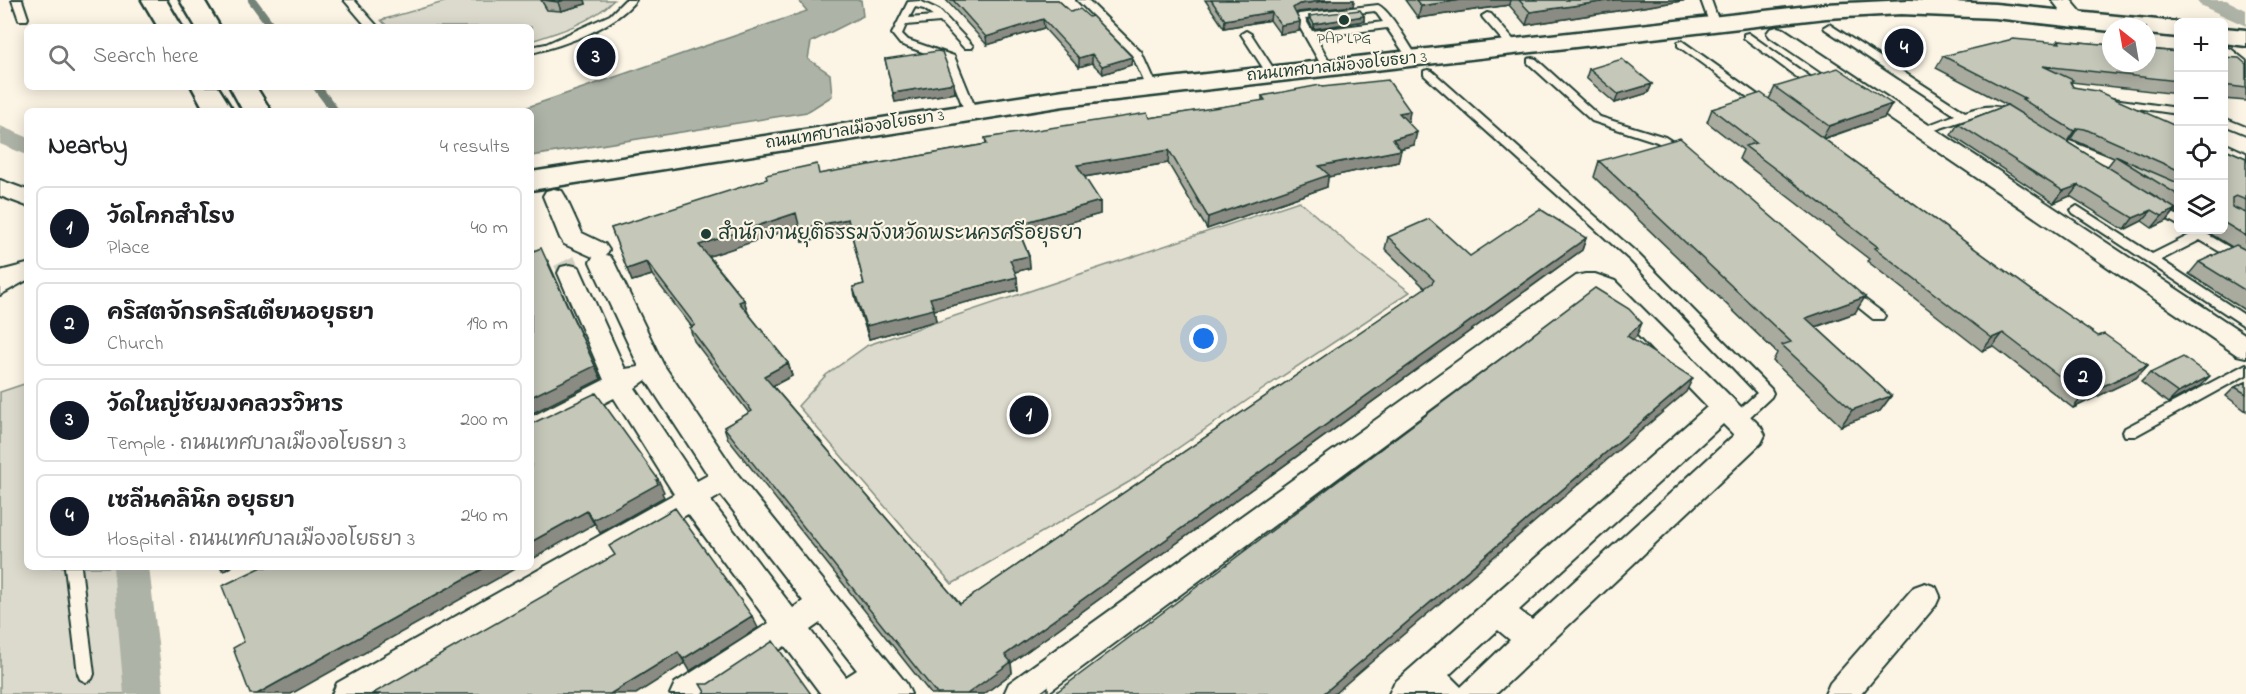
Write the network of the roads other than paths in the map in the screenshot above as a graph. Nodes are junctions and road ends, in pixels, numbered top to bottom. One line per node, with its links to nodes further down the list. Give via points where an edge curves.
1 (17, 0): 13 (lane)
2 (154, 0): 17 (street)
3 (192, 0): 18 (street)
4 (349, 0): 19 (lane)
5 (631, 0): 34 (lane, via 614,17)
6 (1082, 0): 40 (lane, via 1137,54)
7 (1342, 0): 10 (lane)
8 (1706, 0): 21 (lane)
9 (1920, 4): 11 (street, ถนนเทศบาลเมืองอโยธยา 3, via 1995,11); 21 (street, ถนนเทศบาลเมืองอโยธยา 3)
10 (1350, 10): 20 (lane, via 1378,8); 27 (lane, via 1299,17)
11 (2069, 10): 14 (street, ถนนเทศบาลเมืองอโยธยา 3)
12 (1487, 16): 35 (lane)
13 (23, 18)
14 (2106, 18)
15 (940, 19): 16 (lane); 16 (lane, via 919,3 912,4); 33 (lane)
16 (903, 22): 48 (lane, via 897,34 904,42 954,63)
17 (168, 24)
18 (206, 24)
19 (370, 24)
20 (1390, 24): 27 (lane); 36 (lane)
21 (1715, 25): 35 (street, ถนนเทศบาลเมืองอโยธยา 3)
22 (1828, 27): 25 (street, ถนนเทศบาลเมืองอโยธยา 3); 29 (street, ถนนเทศบาลเมืองอโยธยา 3, via 1940,22); 50 (lane)
23 (2156, 28): 24 (street, ถนนเทศบาลเมืองอโยธยา 3)
24 (2174, 30)
25 (1777, 33): 28 (street, ถนนเทศบาลเมืองอโยธยา 3); 56 (street)
26 (1246, 34): 38 (lane)
27 (1308, 35): 37 (lane)
28 (1748, 36): 31 (street, ถนนเทศบาลเมืองอโยธยา 3); 39 (lane)
29 (2102, 36)
30 (2156, 42): 32 (street)
31 (1682, 44): 35 (street, ถนนเทศบาลเมืองอโยธยา 3); 49 (lane)
32 (2174, 44)
33 (968, 46)
34 (534, 49)
35 (1523, 54): 36 (street, ถนนเทศบาลเมืองอโยธยา 3); 60 (lane, via 1596,119 1662,139)
36 (1410, 67): 37 (street, ถนนเทศบาลเมืองอโยธยา 3); 66 (street, ถนนเทศบาลเมืองอโยธยา 3, via 1069,115); 88 (lane, via 1635,258 1766,393)
37 (1328, 68): 38 (street, ถนนเทศบาลเมืองอโยธยา 3)
38 (1272, 74): 40 (street, ถนนเทศบาลเมืองอโยธยา 3)
39 (1809, 81)
40 (1152, 88): 48 (street, ถนนเทศบาลเมืองอโยธยา 3)
41 (207, 90): 44 (street)
42 (245, 90): 45 (street)
43 (2091, 98): 46 (lane)
44 (217, 108)
45 (256, 108)
46 (2156, 108): 47 (lane); 51 (lane)
47 (2174, 110)
48 (971, 112): 63 (street, ถนนเทศบาลเมืองอโยธยา 3)
49 (1779, 114)
50 (1964, 116): 52 (lane, via 1989,107); 56 (lane)
51 (2174, 119)
52 (2019, 121)
53 (2228, 121): 55 (lane)
54 (2228, 122): 57 (lane)
55 (2246, 124)
56 (1922, 131): 84 (street)
57 (2246, 131)
58 (2228, 149): 59 (lane)
59 (2246, 157)
60 (1690, 159)
61 (2092, 167): 62 (lane, via 2050,139)
62 (2140, 175)
63 (534, 181)
64 (0, 187): 65 (street)
65 (24, 198)
66 (542, 198): 72 (street)
67 (2149, 202): 69 (lane)
68 (2077, 210): 73 (lane)
69 (2174, 218)
70 (2193, 234): 73 (lane)
71 (2199, 234): 74 (lane)
72 (572, 238): 81 (street, via 599,256); 83 (street, via 567,267)
73 (2152, 259): 82 (lane)
74 (2246, 263)
75 (24, 274): 77 (street)
76 (24, 275): 79 (lane)
77 (0, 279)
78 (1842, 286): 80 (lane)
79 (0, 290)
80 (1878, 316)
81 (628, 319): 83 (street); 85 (street)
82 (2246, 322)
83 (596, 331): 87 (street)
84 (2246, 348)
85 (652, 368): 87 (street); 89 (street)
86 (2246, 369): 91 (lane)
87 (620, 384): 90 (street); 92 (street)
88 (1731, 414): 94 (street); 96 (street, via 1751,435); 114 (street, via 1606,286 1585,282)
89 (688, 422): 92 (street); 93 (street)
90 (534, 427)
91 (2130, 432)
92 (654, 439): 95 (street)
93 (725, 479): 95 (street); 97 (street)
94 (1632, 490): 96 (street); 98 (street)
95 (692, 498): 99 (street); 110 (street)
96 (1666, 515): 101 (street)
97 (772, 538): 99 (street); 103 (street)
98 (1569, 547): 101 (street); 104 (street)
99 (738, 559): 105 (street)
100 (73, 570): 107 (lane)
101 (1604, 574): 106 (street)
102 (1925, 596): 116 (street)
103 (824, 604): 105 (street); 108 (street)
104 (1498, 611): 106 (street); 109 (street)
105 (789, 627): 111 (street); 112 (street)
106 (1533, 640): 115 (street)
107 (86, 674)
108 (886, 683): 113 (street)
109 (1426, 688)
110 (348, 694)
111 (686, 694)
112 (840, 694)
113 (847, 694)
114 (1020, 694)
115 (1474, 694)
116 (1841, 694)

